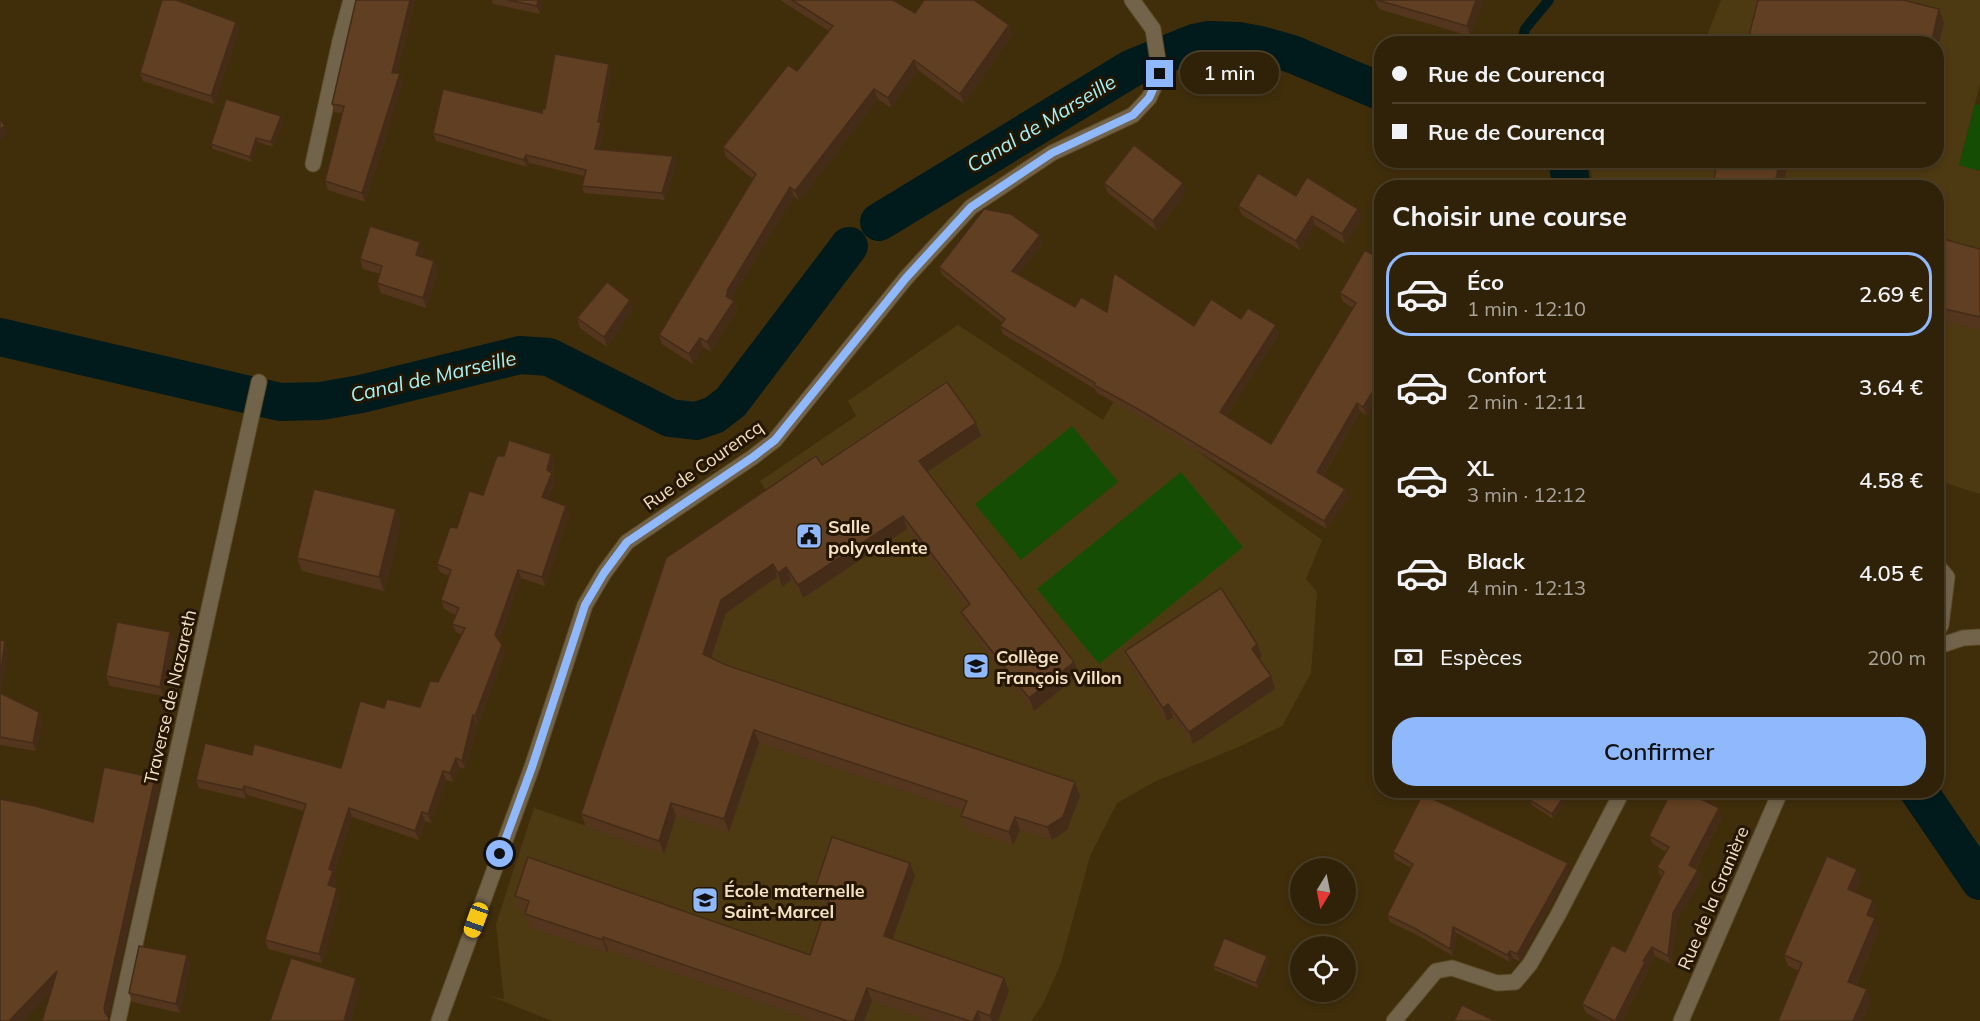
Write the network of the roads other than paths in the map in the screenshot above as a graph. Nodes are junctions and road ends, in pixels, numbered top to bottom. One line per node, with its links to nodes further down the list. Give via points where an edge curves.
1 (351, 0): 3 (street)
2 (1132, 0): 12 (street, Rue de Courencq, via 1153,29 1160,74 1149,98 1133,115 1052,153 971,207 906,278 775,440 627,542 604,573 585,605 532,767)
3 (313, 164)
4 (259, 382): 11 (street, Traverse de Nazareth)
5 (1944, 573): 6 (street)
6 (1944, 608)
7 (1980, 638): 8 (street)
8 (1944, 644)
9 (1619, 798): 13 (street, via 1558,915 1515,982 1497,983 1452,968 1436,971)
10 (1778, 798): 14 (street, Rue de la Granière)
11 (118, 1021)
12 (439, 1021)
13 (1394, 1021)
14 (1682, 1021)

